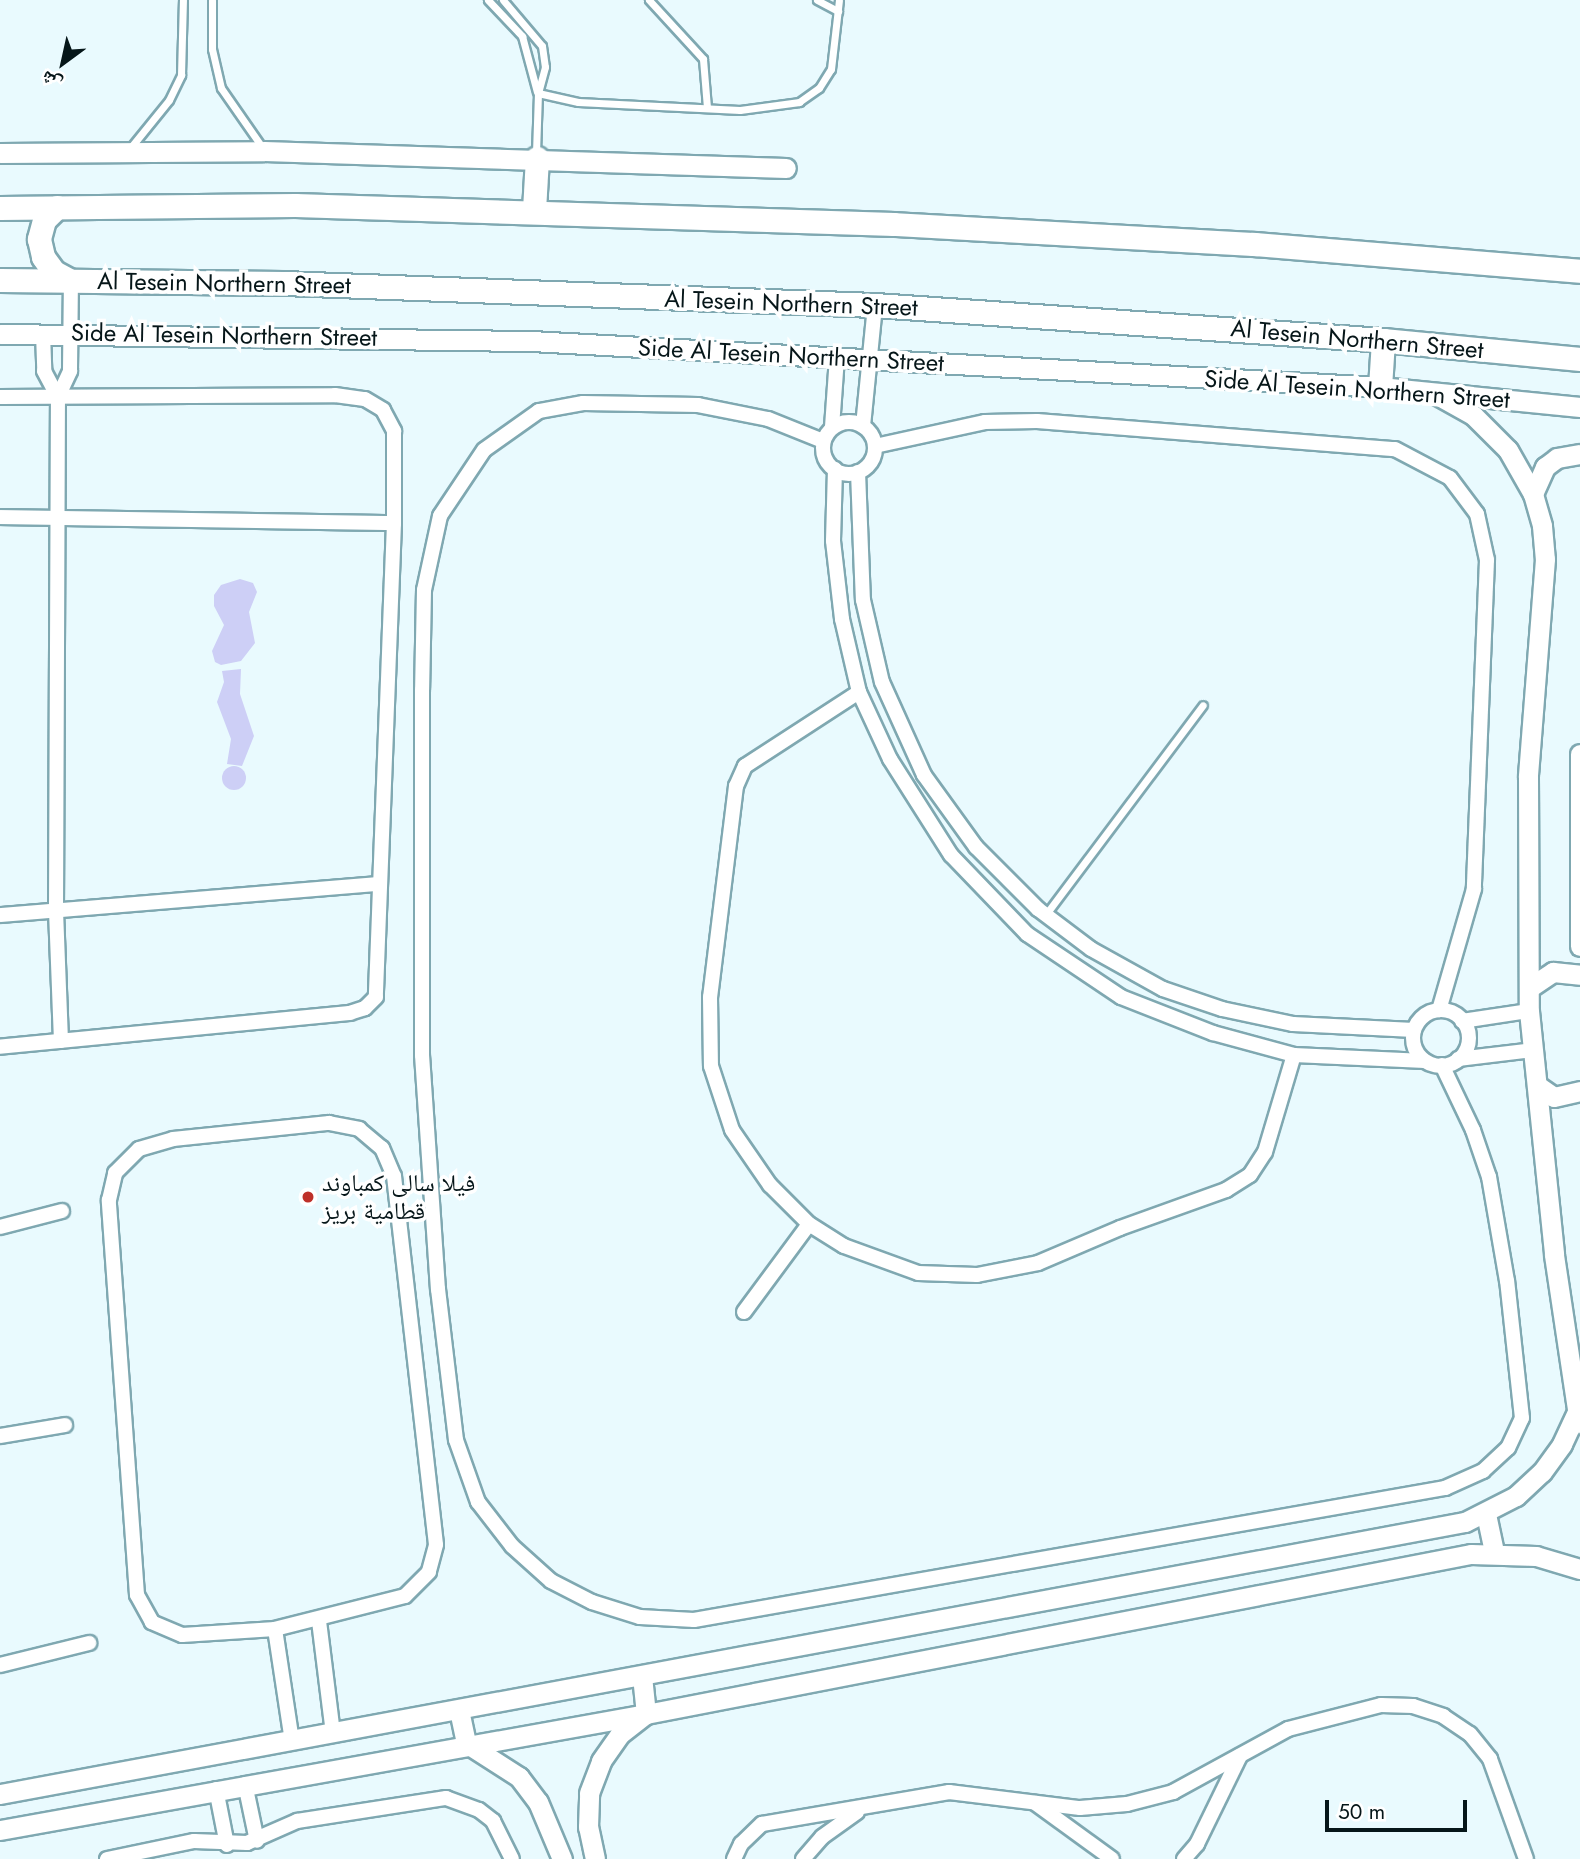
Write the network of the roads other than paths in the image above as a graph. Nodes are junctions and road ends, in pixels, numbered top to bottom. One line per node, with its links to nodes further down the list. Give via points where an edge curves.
1 (183, 0): 11 (lane, via 181,75 169,100)
2 (212, 0): 12 (lane, via 212,49 221,88)
3 (488, 0): 9 (lane, via 522,36)
4 (503, 0): 9 (lane, via 542,46 545,67)
5 (649, 0): 10 (lane, via 703,59)
6 (817, 0): 8 (lane)
7 (839, 0): 8 (lane)
8 (838, 11): 10 (lane, via 831,69 819,88 799,102 777,107)
9 (538, 93): 10 (lane, via 578,102); 14 (lane)
10 (707, 108)
11 (128, 150): 12 (street); 13 (street)
12 (264, 151): 14 (street)
13 (0, 153)
14 (537, 158): 15 (street); 18 (main road)
15 (786, 169)
16 (57, 207): 17 (main road); 18 (main road); 21 (main road, via 44,220 41,248 54,272)
17 (0, 208)
18 (534, 210): 19 (main road, via 1240,243)
19 (1580, 271)
20 (0, 280): 21 (main road, Al Tesein Northern Street)
21 (71, 281): 22 (main road, Al Tesein Northern Street, via 283,282); 23 (street)
22 (876, 305): 26 (main road, Al Tesein Northern Street); 28 (street)
23 (71, 332): 24 (street, Side Al Tesein Northern Street); 27 (street, Side Al Tesein Northern Street, via 531,341); 33 (street, via 70,370)
24 (43, 333): 25 (street, Side Al Tesein Northern Street); 33 (street, via 44,371)
25 (0, 334)
26 (1383, 340): 29 (main road, Al Tesein Northern Street); 30 (main road)
27 (837, 358): 28 (street, Side Al Tesein Northern Street); 36 (street)
28 (871, 359): 30 (street, Side Al Tesein Northern Street); 35 (street)
29 (1580, 359)
30 (1380, 387): 31 (street, Side Al Tesein Northern Street)
31 (1430, 391): 34 (street, Side Al Tesein Northern Street); 42 (street, via 1473,415 1508,450)
32 (0, 397): 33 (street)
33 (58, 397): 44 (street); 45 (street, via 335,395 365,399 383,410 394,431)
34 (1580, 407)
35 (863, 426): 36 (street, via 847,422); 38 (street)
36 (832, 428): 37 (street)
37 (823, 441): 40 (street, via 824,457); 66 (street, via 768,419 698,405 583,403 539,411 484,450 440,516 424,590 422,690 422,1055 436,1262 456,1440 478,1502 512,1546 551,1581 592,1602 640,1617 694,1620 1432,1490 1483,1471 1508,1448 1522,1418 1507,1281 1489,1177 1474,1130)
38 (875, 446): 41 (street, via 871,462); 56 (street, via 985,422 1037,421 1395,449 1450,478 1477,514 1487,560 1474,889)
39 (1580, 454): 42 (street, via 1557,458 1545,467)
40 (835, 470): 41 (street); 46 (street, via 834,541 842,619)
41 (858, 472): 51 (street, via 863,600 883,682 924,775 976,847)
42 (1533, 494): 55 (street, via 1545,559 1528,777)
43 (0, 517): 44 (street)
44 (57, 517): 45 (street); 50 (street)
45 (394, 523): 49 (street)
46 (859, 692): 63 (street, via 890,759 951,855 1027,934 1121,997 1213,1034); 70 (street, via 745,766 736,786 710,997 711,1066 732,1130 770,1185)
47 (1203, 705): 51 (lane)
48 (1580, 754): 53 (street)
49 (378, 884): 50 (street); 60 (street, via 376,997 365,1008)
50 (57, 909): 52 (street); 60 (street)
51 (1046, 914): 59 (street, via 1091,949 1163,989 1223,1009 1293,1024)
52 (0, 915)
53 (1580, 946)
54 (1580, 975): 55 (street, via 1553,972)
55 (1529, 988): 57 (street)
56 (1439, 1010): 58 (street); 59 (street, via 1423,1016)
57 (1529, 1011): 58 (street); 62 (street)
58 (1462, 1021): 64 (street, via 1468,1037)
59 (1414, 1030): 65 (street, via 1415,1047)
60 (61, 1041): 61 (street)
61 (0, 1047)
62 (1534, 1050): 64 (street); 67 (street)
63 (1294, 1055): 65 (street); 70 (street, via 1265,1152 1250,1175 1226,1191 1120,1227 1038,1263 977,1275 918,1273 844,1246)
64 (1458, 1059): 66 (street)
65 (1425, 1061): 66 (street)
66 (1442, 1065)
67 (1538, 1086): 68 (street, via 1554,1097); 73 (street, via 1554,1255)
68 (1580, 1091)
69 (62, 1211): 71 (street)
70 (809, 1224): 72 (street)
71 (0, 1227)
72 (744, 1312)
73 (1578, 1420): 76 (street, via 1542,1472 1516,1496)
74 (65, 1425): 75 (street)
75 (0, 1436)
76 (1486, 1514): 77 (street); 83 (street, via 1465,1522)
77 (1494, 1552): 78 (street, via 1536,1556); 85 (street)
78 (1580, 1569)
79 (319, 1621): 80 (street); 80 (street, via 405,1596 429,1572 436,1545 394,1177 382,1148 359,1129 329,1123 173,1139 139,1149 115,1173 109,1200 137,1595 152,1622 182,1635); 86 (street)
80 (275, 1629): 87 (street)
81 (89, 1643): 82 (street)
82 (0, 1665)
83 (642, 1676): 84 (street); 85 (street)
84 (459, 1710): 86 (street); 88 (street)
85 (646, 1714): 88 (street); 101 (street, via 620,1734 589,1793 588,1827)
86 (333, 1733): 87 (street)
87 (292, 1742): 92 (street)
88 (466, 1743): 90 (street); 100 (street, via 519,1777 538,1802)
89 (1240, 1755): 93 (street, via 1173,1792 1127,1804 1080,1808); 105 (street, via 1197,1844); 106 (street, via 1289,1729 1381,1705 1413,1706 1443,1716 1470,1734 1490,1759)
90 (245, 1784): 91 (street); 96 (street)
91 (216, 1789): 95 (street); 97 (street)
92 (0, 1794)
93 (1034, 1802): 94 (street, via 949,1792); 104 (street)
94 (866, 1806): 102 (street, via 762,1824 741,1844); 103 (street, via 822,1837)
95 (0, 1830)
96 (257, 1841): 97 (street); 99 (street, via 297,1821 446,1798 479,1810 493,1821)
97 (226, 1845): 98 (street, via 194,1841)
98 (107, 1859)
99 (512, 1859)
100 (562, 1859)
101 (595, 1859)
102 (734, 1859)
103 (803, 1859)
104 (1112, 1859)
105 (1184, 1859)
106 (1526, 1859)

